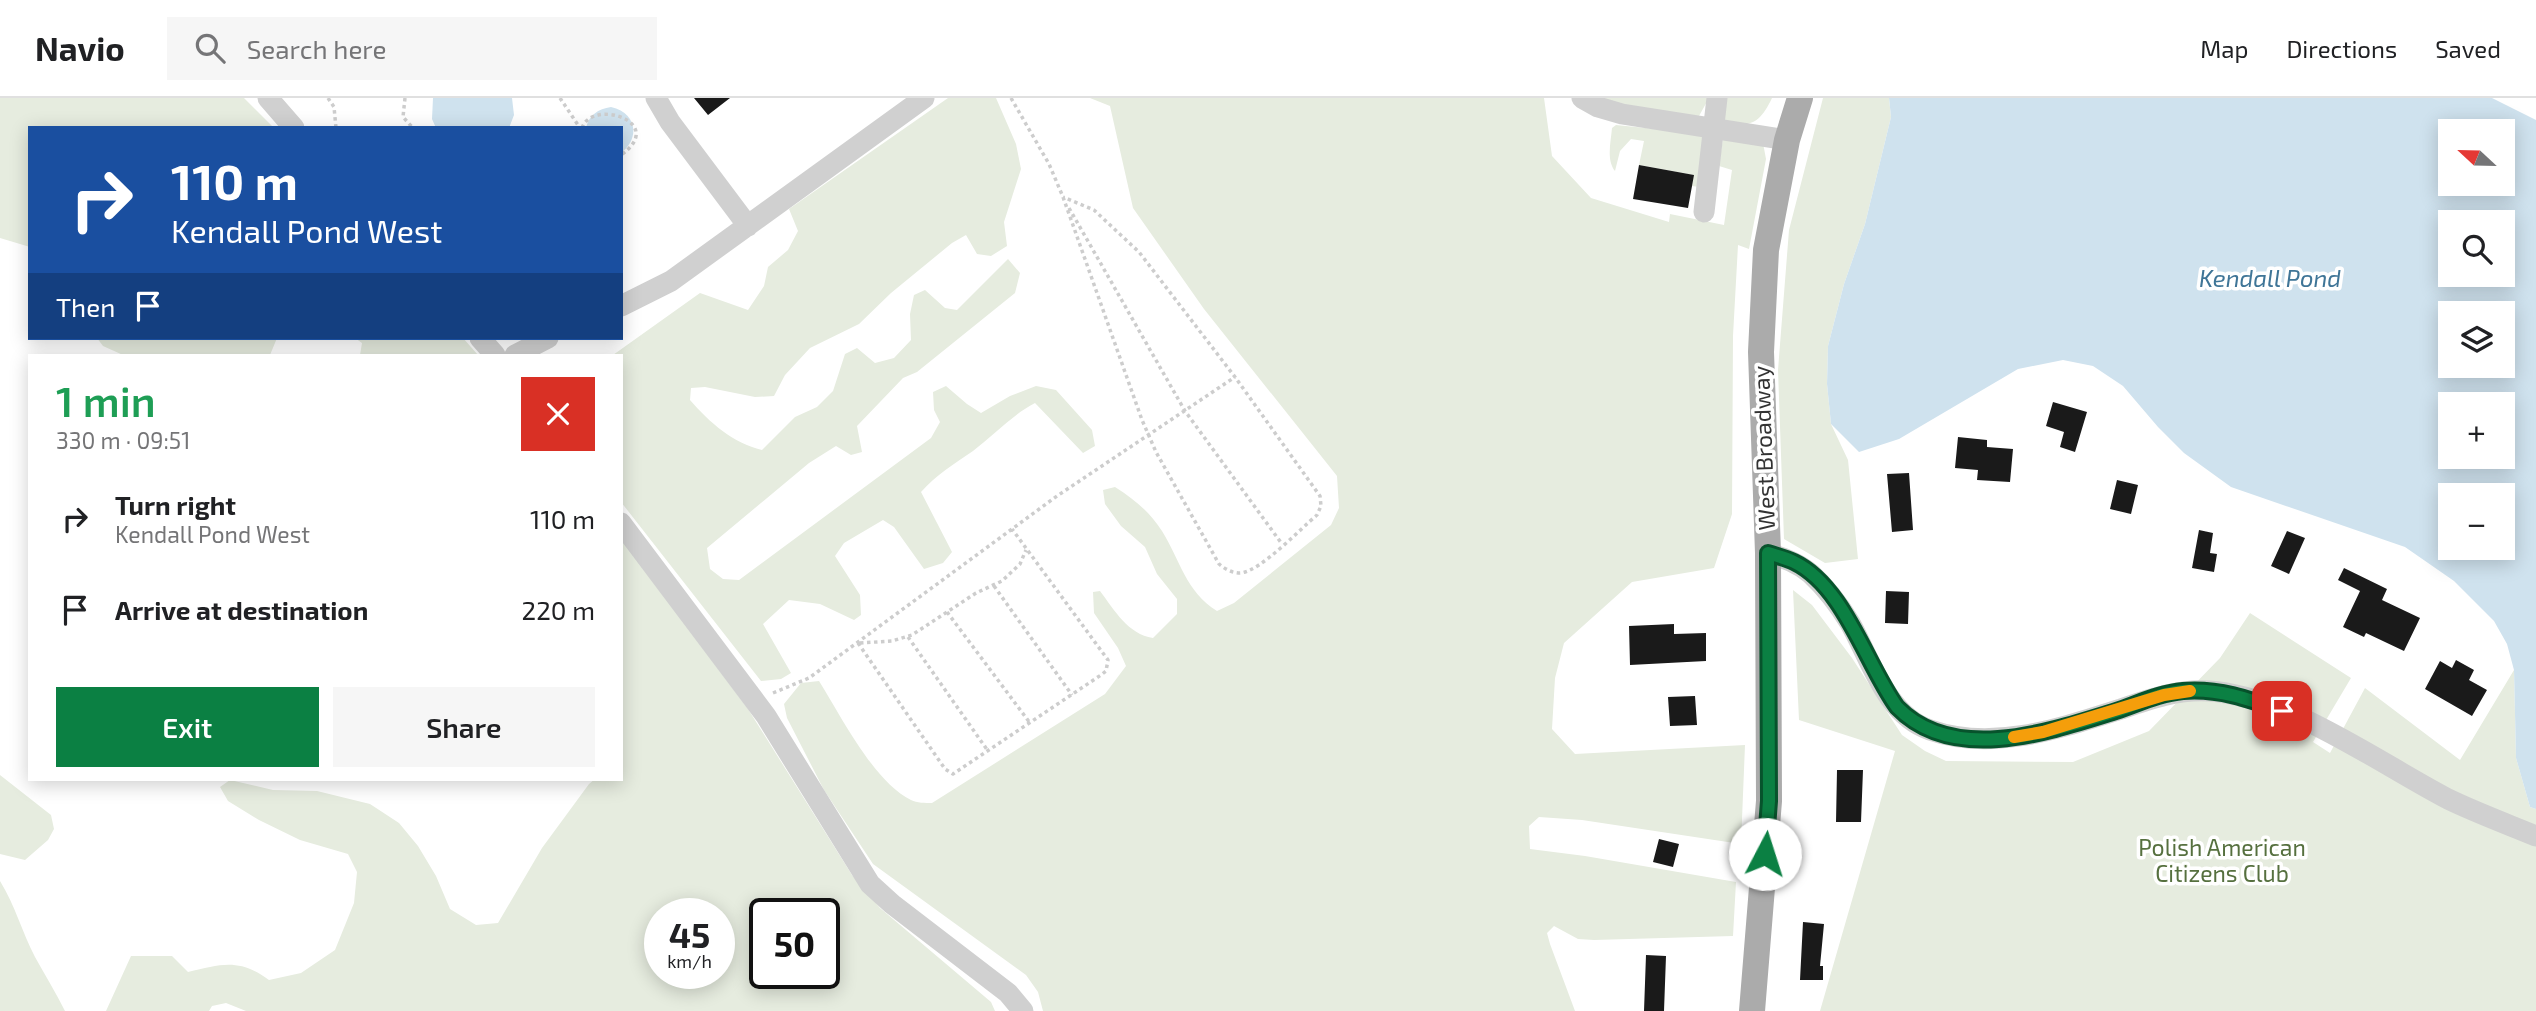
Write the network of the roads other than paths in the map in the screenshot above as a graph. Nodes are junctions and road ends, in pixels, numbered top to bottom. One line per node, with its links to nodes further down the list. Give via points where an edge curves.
1 (268, 98): 7 (street)
2 (656, 98): 11 (street)
3 (924, 98): 11 (street)
4 (1582, 98): 8 (street, via 1622,114)
5 (1717, 98): 8 (street)
6 (1800, 98): 9 (main road, West Broadway)
7 (292, 126)
8 (1714, 128): 9 (street); 10 (street)
9 (1787, 140): 18 (main road, West Broadway, via 1766,250 1761,352)
10 (1703, 212)
11 (748, 226): 12 (street, via 671,281)
12 (623, 305)
13 (482, 340): 15 (street)
14 (544, 340): 16 (street)
15 (494, 354)
16 (517, 354)
17 (623, 526): 20 (street, via 756,702 870,884 1008,993)
18 (1768, 553): 19 (street, via 1795,562 1826,589 1889,695 1907,717 1925,729 1952,736 2015,737 2180,691 2230,694 2308,723 2449,799); 21 (main road, West Broadway, via 1769,801)
19 (2536, 836)
20 (1023, 1011)
21 (1752, 1011)

